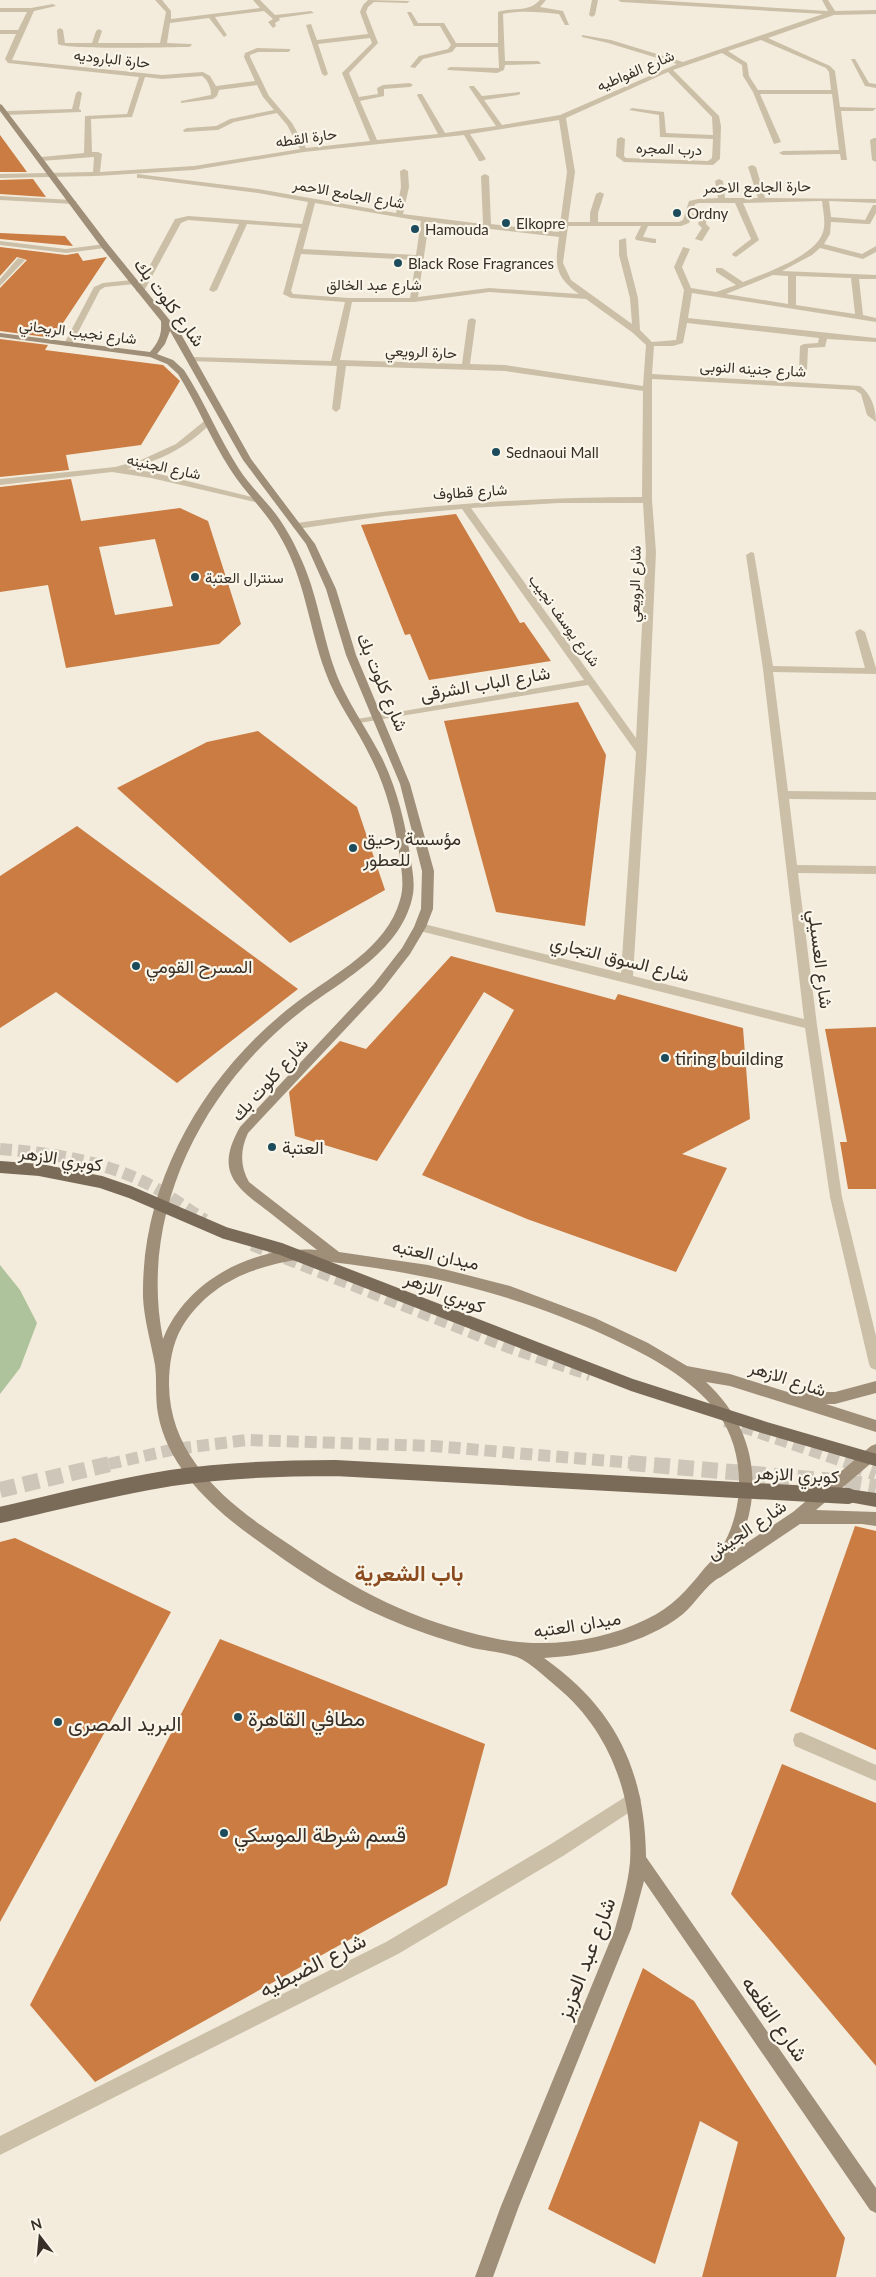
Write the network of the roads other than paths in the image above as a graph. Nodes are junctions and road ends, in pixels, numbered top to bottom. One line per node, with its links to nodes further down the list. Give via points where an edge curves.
1 (17, 0): 16 (street)
2 (158, 0): 25 (street, via 169,12)
3 (256, 0): 14 (street)
4 (372, 0): 10 (street); 34 (street, via 363,12)
5 (543, 0): 15 (street)
6 (595, 0): 23 (street)
7 (621, 0): 11 (street)
8 (732, 0): 13 (street)
9 (826, 0): 21 (street)
10 (408, 1)
11 (634, 1): 13 (street)
12 (53, 6): 17 (street)
13 (734, 8): 21 (street)
14 (266, 9): 22 (street); 24 (street)
15 (537, 9): 26 (street, via 561,12); 40 (street, via 501,12)
16 (3, 10): 17 (street)
17 (31, 10): 32 (street)
18 (876, 12): 21 (street)
19 (311, 13): 24 (street)
20 (409, 13): 39 (street, via 416,25 442,24)
21 (833, 13): 36 (street, شارع الفواطيه)
22 (211, 16): 25 (street); 33 (street)
23 (592, 16)
24 (274, 18): 28 (street, via 277,21 271,22)
25 (167, 21): 42 (street)
26 (567, 24)
27 (310, 25): 37 (street)
28 (273, 26)
29 (60, 30): 41 (street, via 62,45)
30 (100, 31): 41 (street)
31 (0, 32): 32 (street)
32 (21, 32): 46 (street)
33 (224, 35)
34 (373, 36): 37 (street); 67 (street, via 374,45 346,69)
35 (584, 36): 50 (street)
36 (761, 37): 44 (street, شارع الفواطيه); 62 (street, via 828,68 834,75)
37 (315, 42): 55 (street)
38 (189, 45): 42 (street)
39 (454, 45): 40 (street); 51 (street, via 450,51 421,57)
40 (502, 45): 48 (street)
41 (94, 46): 42 (street)
42 (163, 46)
43 (288, 50): 56 (street, via 257,50 247,54)
44 (722, 50): 50 (street, شارع الفواطيه); 61 (street, via 745,64 746,76)
45 (0, 52): 46 (street)
46 (11, 52): 54 (street, حارة الباروديه, via 10,62)
47 (853, 60): 58 (street, via 867,85)
48 (503, 63): 49 (street); 52 (street, via 502,69 497,71)
49 (538, 64)
50 (684, 64): 53 (street, شارع الفواطيه)
51 (413, 67)
52 (450, 69)
53 (668, 69): 74 (street, شارع الفواطيه); 79 (street, درب المجره, via 715,116)
54 (144, 74): 60 (street, حارة الباروديه, via 162,78 203,74); 87 (street, via 130,116 87,117)
55 (324, 74)
56 (260, 83): 60 (street); 73 (street, via 266,97)
57 (410, 86): 67 (street, via 383,87 380,88 380,96)
58 (876, 86)
59 (472, 87): 66 (street)
60 (214, 90): 68 (street, via 211,98)
61 (756, 92): 62 (street); 83 (street)
62 (835, 92): 70 (street)
63 (79, 93): 69 (street, via 77,111)
64 (518, 93): 66 (street)
65 (420, 95): 78 (street)
66 (480, 98): 75 (street)
67 (355, 100): 82 (street)
68 (183, 102)
69 (3, 109): 88 (street, شارع كلوت بك)
70 (837, 109): 71 (street); 86 (street, via 843,155)
71 (873, 109)
72 (632, 110): 79 (street, via 663,114 663,135)
73 (278, 111): 76 (street, via 232,120 218,128); 84 (street, via 290,124)
74 (562, 117): 75 (street, حارة القطه); 114 (street, via 571,172)
75 (500, 127): 77 (street, حارة القطه)
76 (187, 130)
77 (466, 133): 78 (street, حارة القطه); 89 (street)
78 (443, 136): 82 (street, حارة القطه)
79 (717, 137): 80 (street, درب المجره, via 716,160 710,163 624,160 620,156)
80 (621, 139)
81 (876, 140): 85 (street)
82 (374, 142): 84 (street, حارة القطه)
83 (777, 142)
84 (304, 150): 92 (street, حارة القطه, via 214,166)
85 (876, 152): 90 (street)
86 (783, 153)
87 (88, 154): 88 (street); 94 (street, via 98,154)
88 (42, 159): 95 (street, شارع كلوت بك)
89 (482, 159)
90 (876, 160)
91 (752, 167): 104 (street)
92 (133, 172): 94 (street, حارة القطه); 105 (street, شارع الجامع الاحمر, via 148,178)
93 (404, 172): 110 (street, via 403,203)
94 (96, 174): 95 (street, حارة القطه)
95 (53, 175): 96 (street, حارة القطه); 107 (street, شارع كلوت بك)
96 (0, 176)
97 (485, 176): 118 (street)
98 (719, 181): 102 (street)
99 (600, 194): 115 (street)
100 (0, 198): 107 (street)
101 (825, 199): 104 (street, حارة الجامع الاحمر); 106 (street, حارة الجامع الاحمر); 111 (street)
102 (722, 200): 103 (street, حارة الجامع الاحمر); 109 (street, حارة الجامع الاحمر, via 694,202)
103 (738, 200): 104 (street, حارة الجامع الاحمر); 129 (street, via 755,240)
104 (762, 200)
105 (312, 201): 110 (street, شارع الجامع الاحمر); 117 (street, شارع عبد الخالق)
106 (876, 201)
107 (73, 202): 125 (street, شارع كلوت بك)
108 (876, 207): 111 (street, via 867,222)
109 (688, 215): 116 (street, حارة الجامع الاحمر, via 681,224); 121 (street, via 704,218 702,224 706,228)
110 (399, 216): 112 (street, شارع الجامع الاحمر)
111 (827, 219): 124 (street, via 827,232)
112 (425, 220): 118 (street, شارع الجامع الاحمر); 130 (street)
113 (244, 222): 117 (street); 140 (street); 142 (street, via 188,218 178,221)
114 (563, 224): 115 (street, حارة الجامع الاحمر); 119 (street)
115 (594, 224): 116 (street, حارة الجامع الاحمر)
116 (645, 225): 122 (street, via 639,238)
117 (305, 226): 128 (street, شارع عبد الخالق)
118 (487, 227): 119 (street, شارع الجامع الاحمر)
119 (561, 235): 144 (street, via 559,263 562,272)
120 (623, 240): 153 (street, via 621,250 630,280)
121 (699, 240)
122 (653, 241)
123 (0, 243): 125 (street, via 66,251)
124 (819, 245): 126 (street, via 863,256); 133 (street)
125 (105, 246): 138 (street, شارع كلوت بك)
126 (876, 248)
127 (686, 249): 141 (street, via 678,265)
128 (298, 251): 130 (street); 145 (street, شارع عبد الخالق, via 287,294)
129 (736, 255)
130 (420, 258): 146 (street)
131 (21, 260): 137 (street)
132 (719, 270): 139 (street)
133 (772, 273): 134 (street); 139 (street)
134 (792, 274): 135 (street); 147 (street)
135 (855, 276): 136 (street); 148 (street)
136 (876, 277)
137 (1, 282)
138 (132, 282): 142 (street, شارع كلوت بك); 157 (street, via 97,289)
139 (742, 285): 143 (street)
140 (213, 290)
141 (688, 290): 143 (street); 150 (street)
142 (140, 291): 152 (street, شارع كلوت بك)
143 (716, 295): 147 (street)
144 (588, 297): 146 (street, شارع عبد الخالق, via 489,290); 153 (street)
145 (349, 300): 146 (street, شارع عبد الخالق); 161 (street)
146 (414, 300)
147 (792, 307): 148 (street)
148 (859, 318): 151 (street)
149 (472, 320): 162 (street)
150 (684, 320): 155 (street); 158 (street, via 680,341)
151 (876, 320)
152 (165, 321): 159 (street, via 165,334); 160 (street, شارع كلوت بك)
153 (636, 331): 158 (street)
154 (0, 335): 157 (street, شارع نجيب الريحاني)
155 (823, 336): 156 (street); 163 (street, via 822,346 804,346)
156 (876, 340)
157 (68, 344): 159 (street, شارع نجيب الريحاني)
158 (650, 344): 164 (street, شارع الرويعي)
159 (152, 355): 168 (street, شارع كلوت بك, via 170,362 182,372)
160 (192, 359): 161 (street, حارة الرويعي); 171 (street, شارع كلوت بك, via 241,450)
161 (338, 362): 162 (street, حارة الرويعي); 166 (street)
162 (466, 366): 165 (street, حارة الرويعي, via 533,370)
163 (803, 370)
164 (648, 376): 165 (street, شارع الرويعي); 167 (street, شارع جنينه النوبى, via 857,388 865,393 871,415)
165 (647, 389): 172 (street, شارع الرويعي)
166 (336, 409)
167 (876, 419)
168 (208, 421): 169 (street, via 190,439 164,454); 173 (street, شارع كلوت بك, via 234,468)
169 (112, 469): 170 (street, شارع الجنينه); 173 (street, شارع الجنينه, via 151,475)
170 (0, 482)
171 (276, 498): 173 (street); 175 (street, شارع كلوت بك)
172 (647, 500): 174 (street, شارع قطاوف, via 555,500); 183 (street, شارع الرويعي, via 651,552)
173 (261, 502): 182 (street, شارع كلوت بك, via 300,565 325,656 336,685)
174 (464, 505): 175 (street, شارع قطاوف, via 380,513); 180 (street, شارع يوسف نجيب)
175 (297, 526): 181 (street, شارع كلوت بك, via 322,566 351,655)
176 (751, 555): 178 (street, شارع العسيلي)
177 (860, 632): 179 (street)
178 (768, 669): 179 (street); 184 (street, شارع العسيلي)
179 (873, 671)
180 (590, 682): 181 (street, شارع الباب الشرقى); 183 (street, شارع يوسف نجيب)
181 (379, 718): 182 (street, شارع الباب الشرقى); 188 (street, شارع كلوت بك, via 405,784 428,871 428,899)
182 (357, 722): 194 (street, شارع كلوت بك, via 378,760 397,812 408,883 407,898 397,923 381,942 297,1008 247,1054 215,1093 188,1136 163,1199 150,1264 154,1332)
183 (642, 753): 189 (street, شارع الرويعي)
184 (782, 795): 185 (street); 186 (street, شارع العسيلي)
185 (876, 796)
186 (792, 869): 187 (street); 190 (street, شارع العسيلي)
187 (876, 870)
188 (420, 927): 189 (street, شارع السوق التجاري); 192 (street, شارع كلوت بك, via 406,952 378,987 237,1141 234,1164 244,1186)
189 (627, 977): 190 (street, شارع السوق التجاري)
190 (811, 1025): 193 (street, شارع العسيلي, via 836,1197)
191 (0, 1168): 200 (main road, كوبري الازهر, bridge, via 71,1175 123,1190 225,1234 282,1249 632,1384)
192 (335, 1256): 194 (street, ميدان العتبه, via 302,1254 275,1257 249,1264 225,1276 186,1310 172,1334); 195 (street, ميدان العتبه, via 436,1271 507,1290 580,1317)
193 (876, 1364)
194 (162, 1366): 206 (street, ميدان العتبه, via 162,1408 168,1431 195,1476 238,1519 334,1584 368,1602 454,1636)
195 (687, 1372): 197 (street, شارع الازهر, via 730,1380); 205 (street, ميدان العتبه, via 729,1417 742,1444 747,1472 738,1528 727,1553)
196 (876, 1387): 197 (street, via 835,1398)
197 (784, 1397): 198 (street, شارع الازهر)
198 (876, 1426)
199 (876, 1450): 203 (street, شارع الجيش)
200 (876, 1460)
201 (876, 1500): 202 (main road, كوبري الازهر, bridge, via 592,1481 281,1468 119,1487)
202 (0, 1515)
203 (798, 1517): 204 (street); 205 (street, شارع الجيش)
204 (876, 1518)
205 (706, 1579): 206 (street, ميدان العتبه, via 680,1607 633,1634 597,1644)
206 (522, 1652): 209 (street, شارع عبد العزيز, via 553,1672 580,1698 603,1728 621,1762)
207 (801, 1740): 208 (street)
208 (876, 1773)
209 (633, 1800): 210 (street, شارع عبد العزيز); 211 (street, شارع الضبطيه, via 557,1850 392,1948)
210 (638, 1858): 212 (street, شارع القلعه); 213 (street, شارع عبد العزيز, via 634,1894 623,1929)
211 (0, 2146)
212 (876, 2204)
213 (484, 2277)

